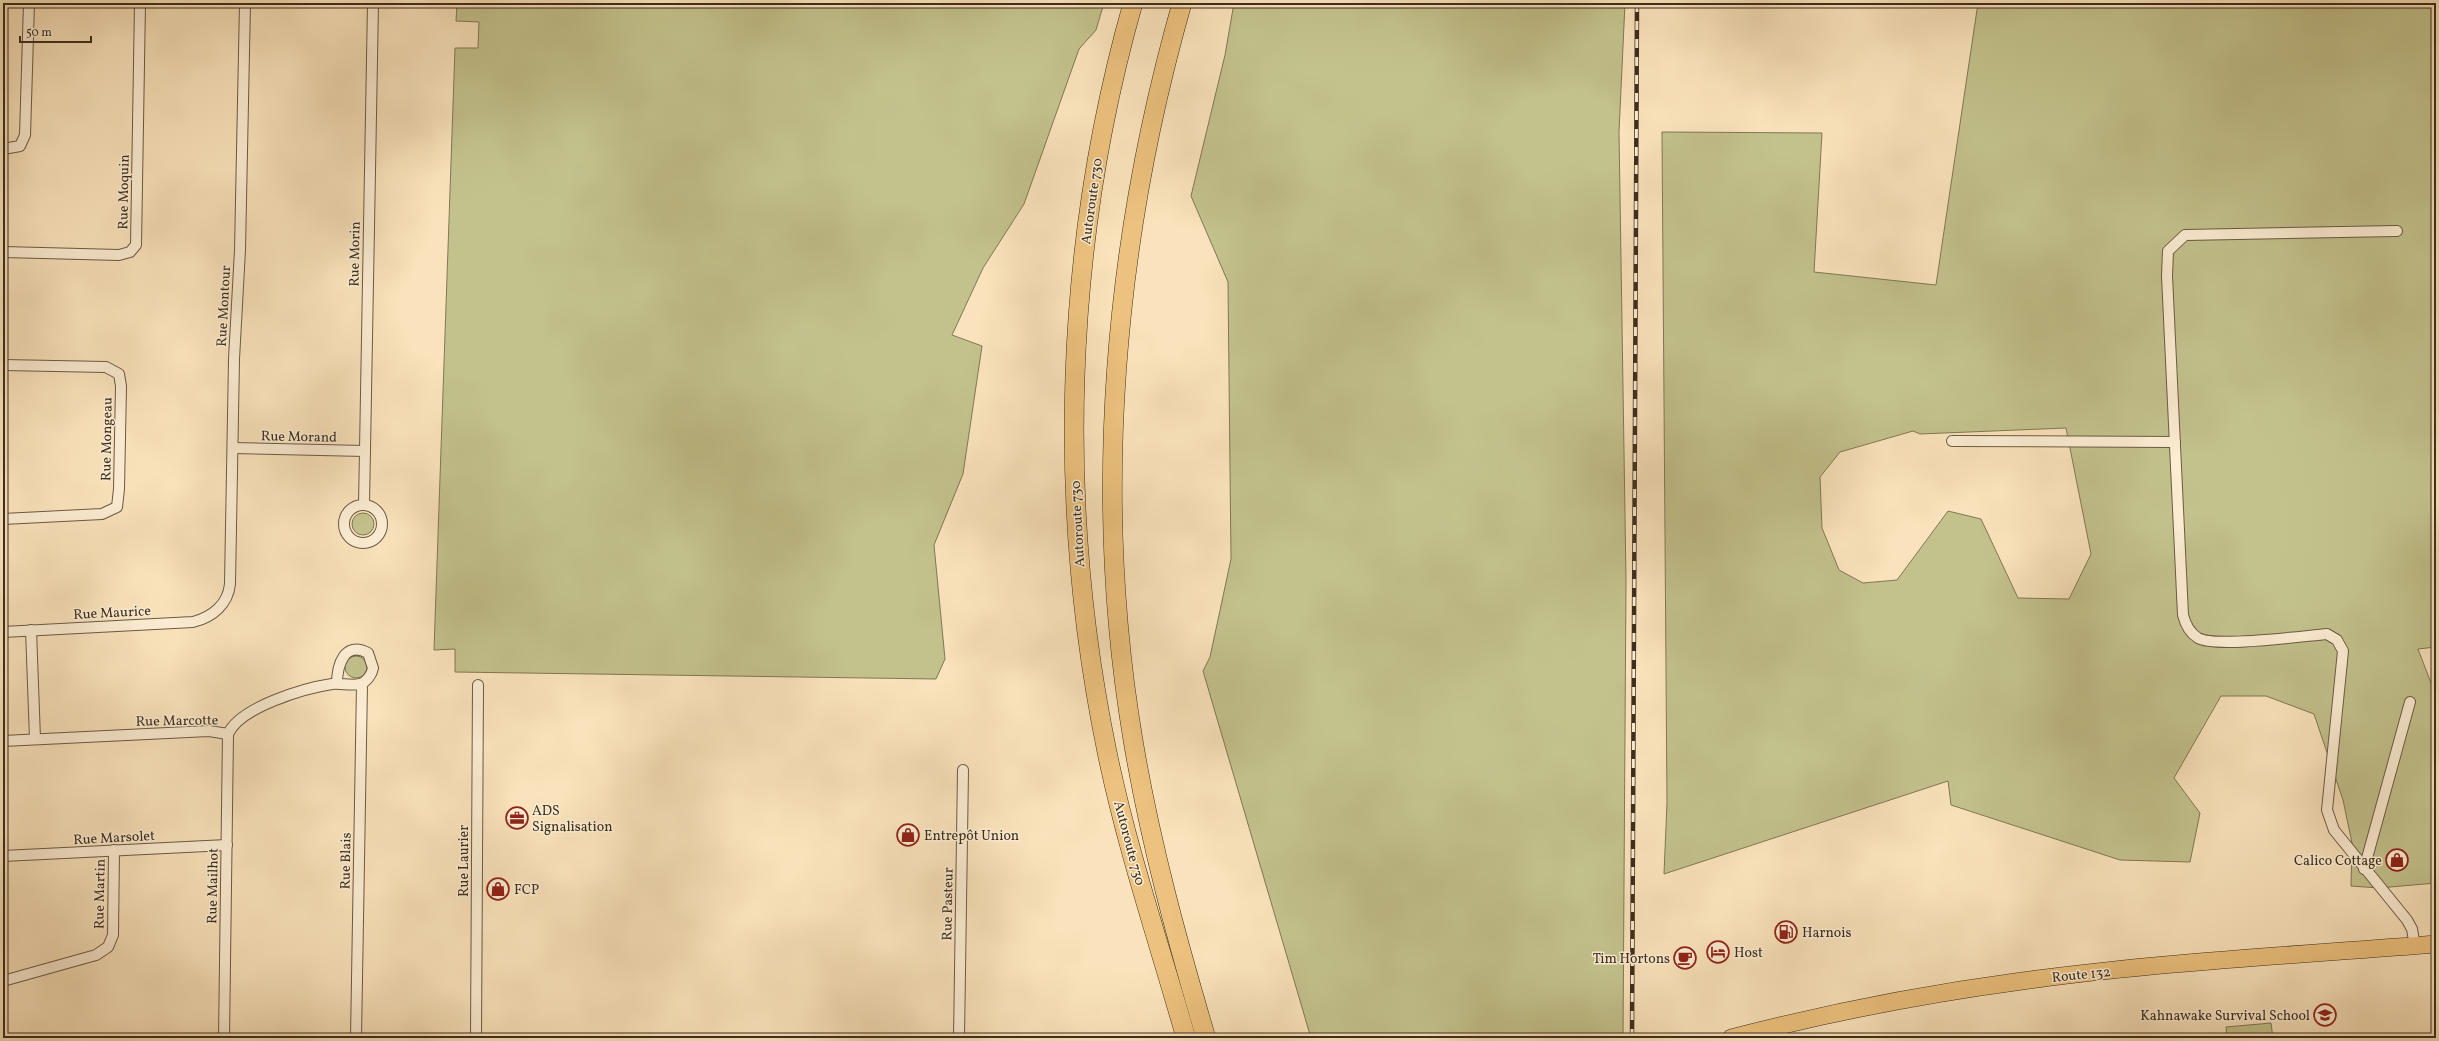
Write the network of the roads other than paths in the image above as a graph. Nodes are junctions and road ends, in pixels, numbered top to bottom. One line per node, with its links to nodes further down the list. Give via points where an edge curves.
1 (29, 3): 7 (street, via 25,135 20,146)
2 (140, 3): 9 (street, Rue Moquin, via 136,245 130,252 119,254)
3 (245, 3): 13 (street, Rue Montour)
4 (373, 3): 14 (street, Rue Morin)
5 (1133, 3): 39 (highway, Autoroute 730, via 1101,136 1083,260 1074,388 1076,513 1089,651 1108,755 1131,848)
6 (1182, 3): 40 (highway, Autoroute 730, via 1148,136 1126,264 1116,381 1113,526 1121,648 1136,761 1161,878)
7 (3, 149)
8 (2397, 231): 12 (street, via 2185,235 2179,240 2168,251 2167,276)
9 (3, 252)
10 (3, 365): 16 (street, Rue Mongeau, via 106,367 119,374 121,386 117,507 102,514)
11 (1952, 441): 12 (street)
12 (2175, 442): 31 (street, via 2182,615 2187,626 2198,638 2220,642 2327,634 2337,640 2343,651 2326,810 2334,830)
13 (233, 448): 14 (street, Rue Morand); 17 (street, Rue Montour, via 230,584 227,597)
14 (365, 451): 15 (street, Rue Morin)
15 (364, 505)
16 (3, 519)
17 (219, 608): 18 (street, Rue Maurice, via 206,618 193,622)
18 (31, 630): 19 (street, Rue Maurice); 25 (street)
19 (3, 632)
20 (337, 684): 21 (street, Rue Marcotte); 21 (street, via 339,662 348,653 359,650 368,653 373,668); 24 (street, Rue Marcotte, via 272,700 238,722)
21 (362, 684): 36 (street, Rue Blais)
22 (478, 685): 37 (street, Rue Laurier)
23 (2410, 702): 31 (street)
24 (228, 734): 25 (street, Rue Marcotte, via 209,731); 28 (street, Rue Mailhot)
25 (35, 739): 26 (street, Rue Marcotte)
26 (3, 741)
27 (963, 770): 38 (street, Rue Pasteur)
28 (226, 845): 29 (street, Rue Marsolet); 35 (street, Rue Mailhot)
29 (114, 850): 30 (street, Rue Marsolet); 34 (street, Rue Martin, via 113,930 108,947 96,955)
30 (3, 856)
31 (2364, 869): 33 (street, via 2407,920 2412,929)
32 (2436, 944): 33 (highway, Route 132)
33 (2414, 946): 41 (highway, Route 132, via 2023,980 1904,1000)
34 (3, 981)
35 (224, 1038)
36 (356, 1038)
37 (476, 1038)
38 (959, 1038)
39 (1186, 1038)
40 (1206, 1038)
41 (1731, 1038)

